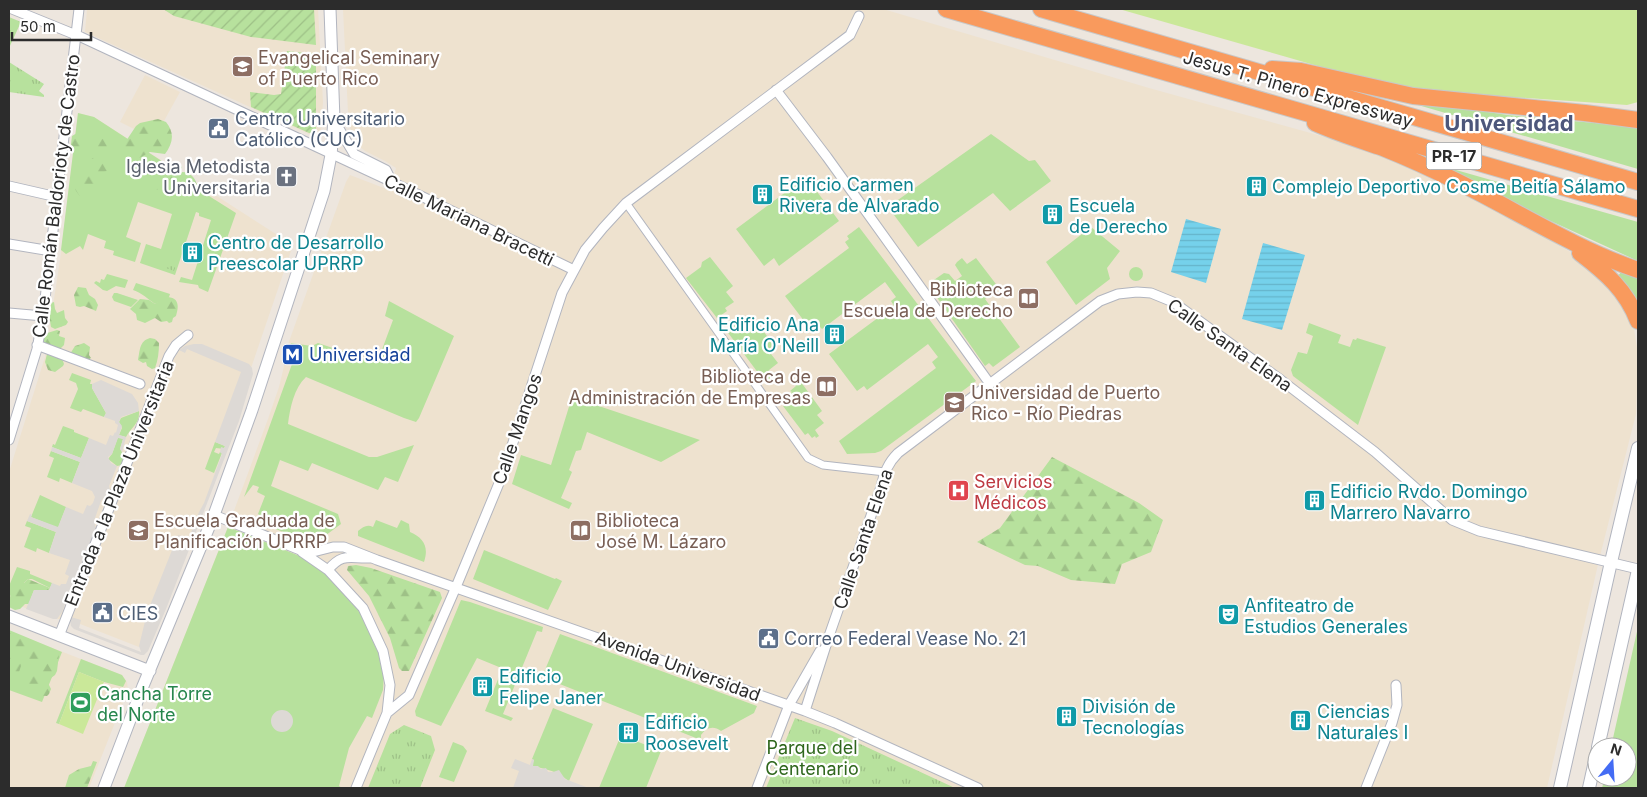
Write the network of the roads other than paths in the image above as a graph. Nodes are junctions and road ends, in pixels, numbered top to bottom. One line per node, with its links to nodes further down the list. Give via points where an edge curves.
1 (12, 9): 7 (street, Calle Mariana Bracetti)
2 (79, 9): 7 (street, Calle Román Baldorioty de Castro)
3 (330, 9): 13 (street)
4 (946, 9): 10 (highway, Jesus T. Pinero Expressway / PR-17)
5 (1041, 9): 8 (highway, Jesus T. Pinero Expressway / PR-17)
6 (859, 16): 9 (street, Calle Mariana Bracetti, via 850,35)
7 (76, 35): 15 (street, Calle Mariana Bracetti); 19 (street, Calle Román Baldorioty de Castro)
8 (1239, 66): 12 (highway, via 1301,71 1413,96); 17 (highway, Jesus T. Pinero Expressway / PR-17)
9 (776, 90): 20 (street, Calle Mariana Bracetti); 33 (street)
10 (1270, 101): 21 (highway, Jesus T. Pinero Expressway / PR-17); 22 (highway, via 1336,133 1383,148 1457,181)
11 (1638, 110): 12 (highway)
12 (1586, 113): 14 (highway)
13 (334, 120): 15 (street); 16 (street, via 354,154 386,170)
14 (1638, 120)
15 (332, 155): 16 (street, Calle Mariana Bracetti); 38 (street, via 324,191)
16 (392, 182): 25 (street, Calle Mariana Bracetti)
17 (1638, 182)
18 (9, 186): 19 (street)
19 (57, 197): 24 (street, Calle Román Baldorioty de Castro)
20 (626, 204): 25 (street, Calle Mariana Bracetti, via 602,228); 37 (street, via 808,458 823,465)
21 (1638, 209)
22 (1550, 231): 26 (highway); 29 (highway, via 1616,282)
23 (9, 244): 24 (street)
24 (51, 251): 28 (street, Calle Román Baldorioty de Castro)
25 (574, 270): 44 (street, Calle Mangos, via 562,293 502,476)
26 (1638, 270)
27 (9, 313): 28 (street)
28 (43, 316): 31 (street, Calle Román Baldorioty de Castro)
29 (1638, 321)
30 (188, 335): 46 (street, Entrada a la Plaza Universitaria, via 169,356)
31 (37, 346): 32 (street); 34 (street, Calle Román Baldorioty de Castro)
32 (140, 384)
33 (990, 384): 37 (street, Calle Santa Elena, via 898,453); 41 (street, Calle Santa Elena, via 1100,301 1129,292 1151,293 1173,302 1281,380 1375,452 1452,520 1479,531)
34 (13, 414): 35 (street, Calle Román Baldorioty de Castro)
35 (9, 440)
36 (1638, 448): 41 (main road)
37 (885, 472): 47 (street, Calle Santa Elena)
38 (214, 515): 39 (street, Avenida Universidad); 48 (street)
39 (300, 550): 40 (street, Avenida Universidad, via 313,552 344,547); 43 (street)
40 (373, 558): 43 (street, Avenida Universidad, via 345,557); 44 (street, Avenida Universidad)
41 (1611, 562): 42 (street, Calle Santa Elena); 59 (main road)
42 (1638, 569): 53 (main road)
43 (328, 570): 52 (street, via 363,608 383,651 390,685)
44 (456, 587): 50 (street, Avenida Universidad); 52 (street, Calle Mangos, via 409,694)
45 (9, 616): 46 (street)
46 (59, 636): 48 (street)
47 (829, 636): 50 (street, Calle Santa Elena); 51 (street, Calle Santa Elena)
48 (150, 671): 54 (street)
49 (1396, 685): 58 (street, via 1397,705 1392,723)
50 (789, 705): 51 (street, Avenida Universidad); 56 (street, Calle Santa Elena)
51 (805, 711): 57 (street, Avenida Universidad)
52 (387, 713): 55 (street)
53 (1600, 737)
54 (104, 788)
55 (356, 788)
56 (757, 788)
57 (978, 788)
58 (1366, 788)
59 (1560, 788)

